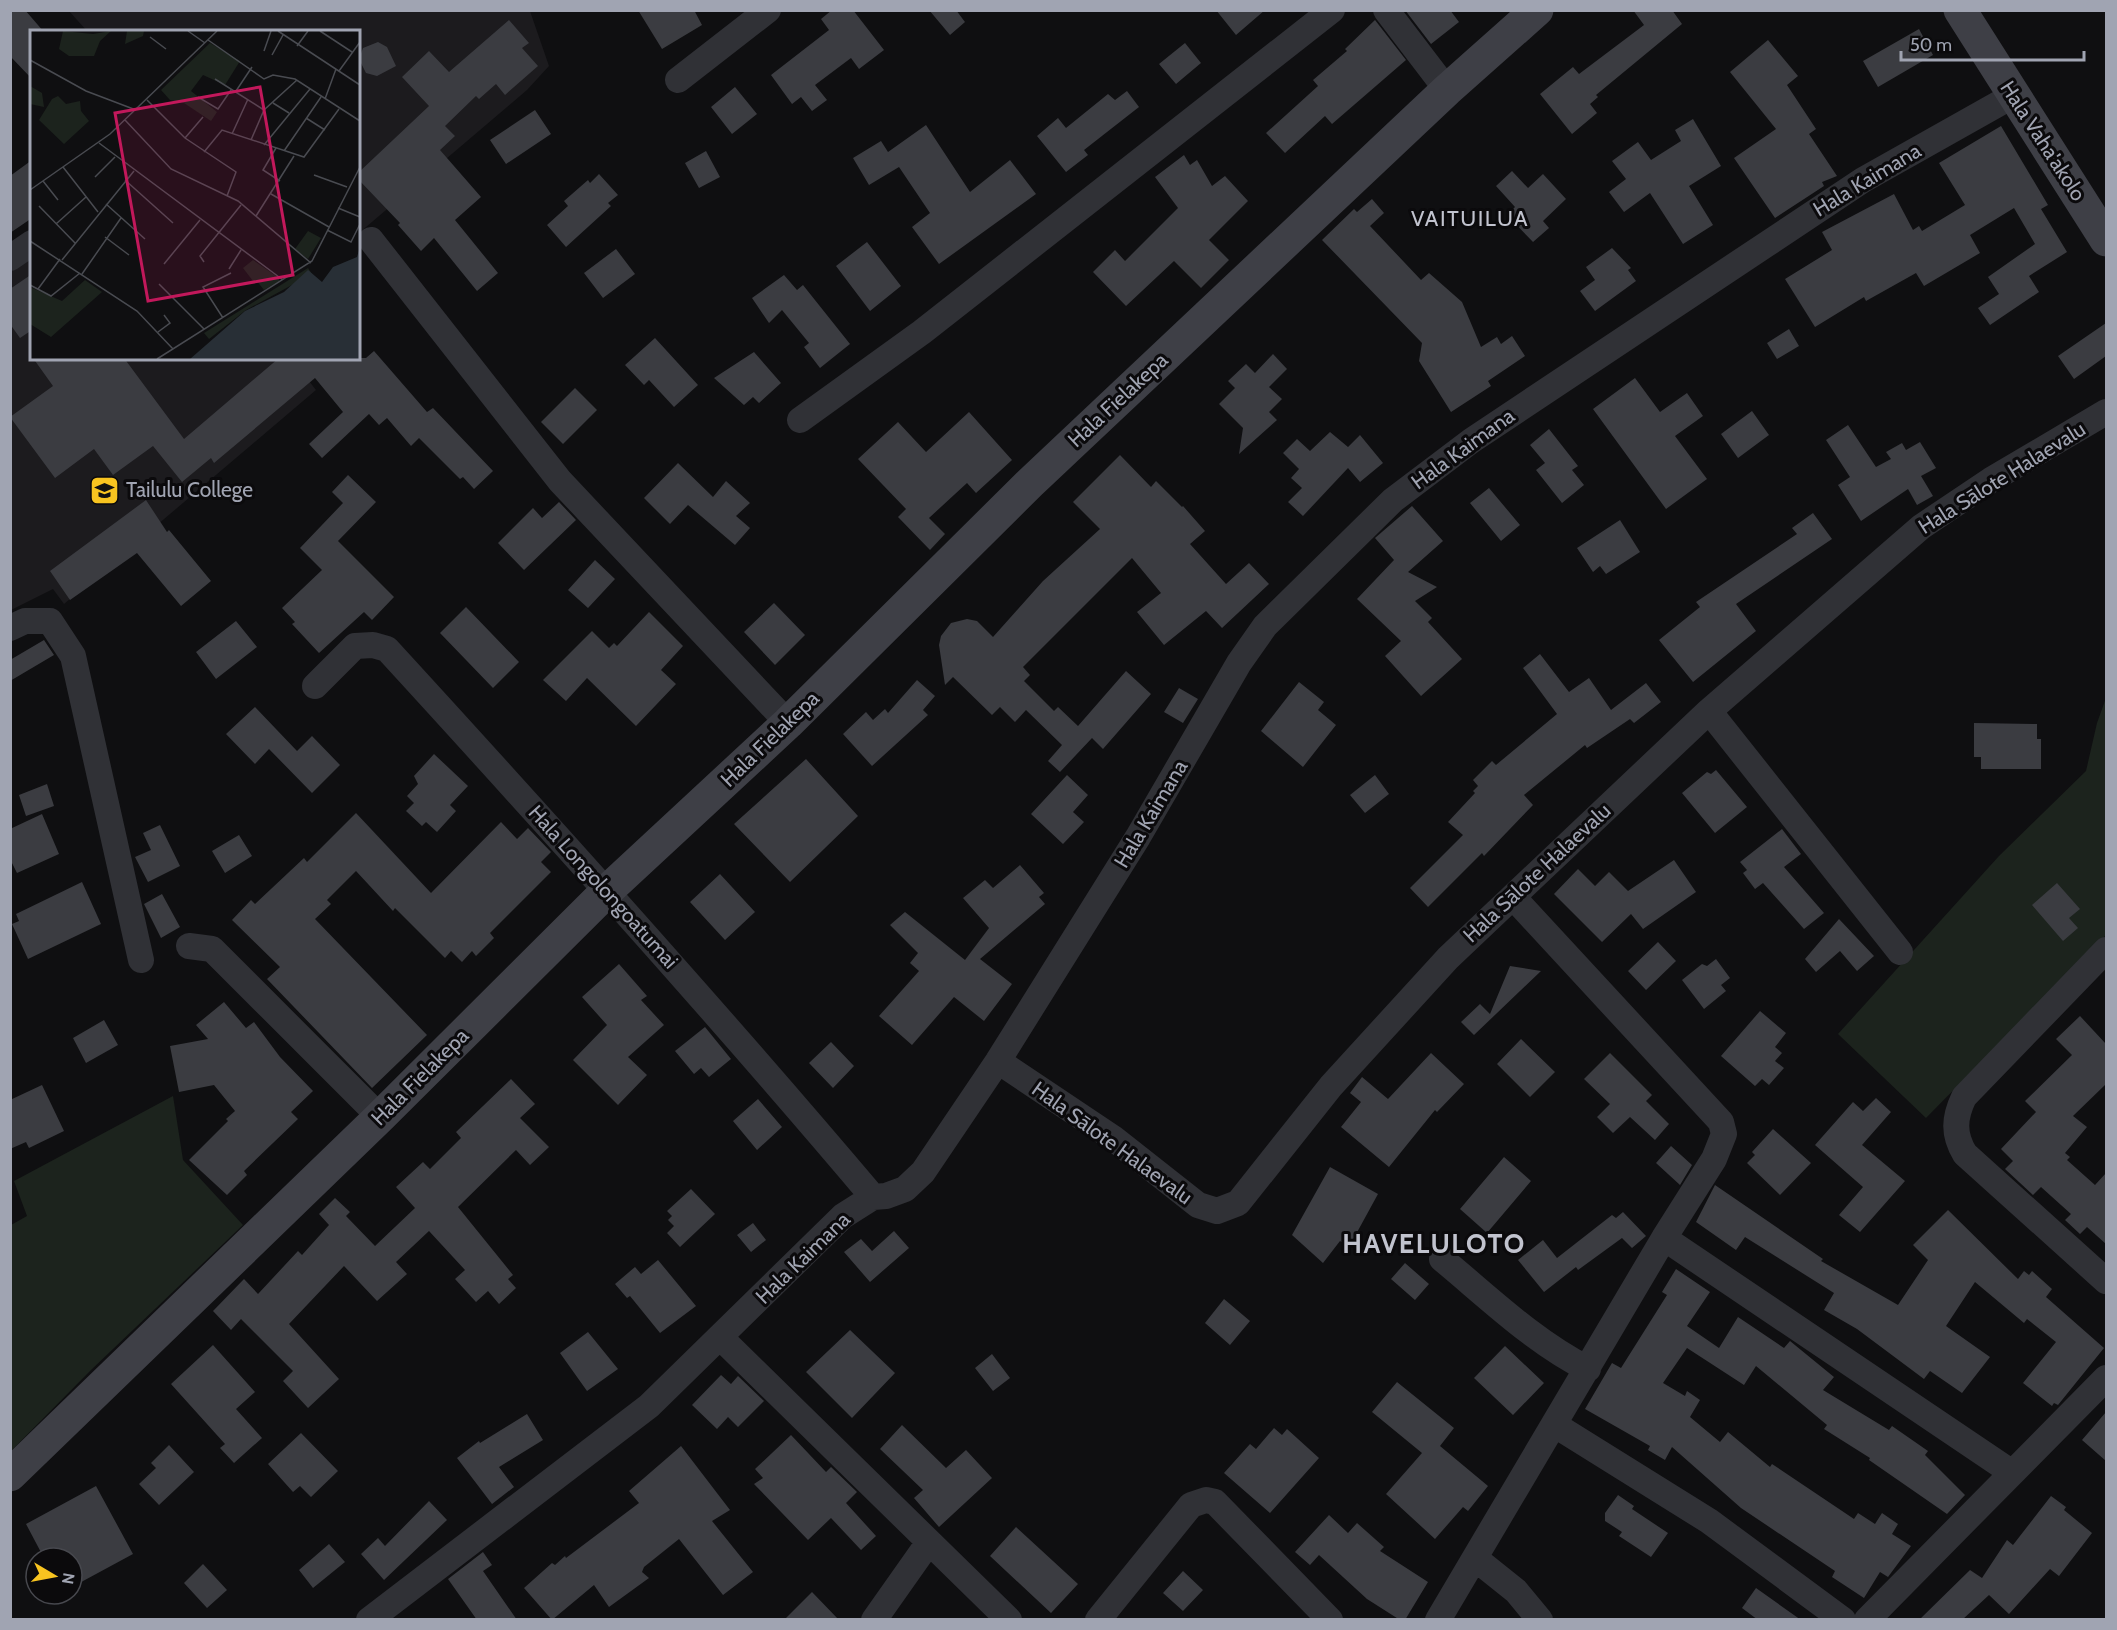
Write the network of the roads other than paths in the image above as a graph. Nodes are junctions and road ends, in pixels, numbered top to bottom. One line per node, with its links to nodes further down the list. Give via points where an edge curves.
1 (768, 10): 6 (street)
2 (1332, 10): 14 (street, via 922,332)
3 (1386, 10): 7 (street)
4 (1537, 10): 7 (street, Hala Fielakepa)
5 (1960, 10): 8 (street, Hala Vaha'akolo)
6 (678, 80)
7 (1447, 90): 18 (street, Hala Fielakepa, via 1029,484)
8 (2014, 95): 9 (street, Hala Vaha'akolo); 25 (street, Hala Kaimana, via 1863,180 1471,441 1393,500 1265,626)
9 (2106, 237)
10 (371, 240): 18 (street, via 560,481)
11 (30, 244): 12 (street)
12 (10, 258)
13 (2106, 412): 17 (street, Hala Sālote Halaevalu, via 1921,527)
14 (800, 420)
15 (10, 628): 24 (street, via 24,621 50,621 74,656)
16 (315, 686): 19 (street, Hala Longolongoatumai, via 355,646 387,649)
17 (1709, 711): 20 (street, Hala Sālote Halaevalu); 23 (street)
18 (788, 723): 19 (street, Hala Fielakepa)
19 (608, 890): 26 (street, Hala Fielakepa); 27 (street, Hala Longolongoatumai)
20 (1513, 897): 25 (street, Hala Sālote Halaevalu, via 1448,958 1331,1086 1238,1203 1217,1211 1198,1205 1113,1138); 28 (street, via 1721,1122 1722,1145)
21 (189, 946): 26 (street, via 212,949)
22 (2106, 950): 30 (street, via 1964,1097 1956,1125 1957,1140 1965,1154)
23 (1900, 952)
24 (141, 960)
25 (998, 1061): 27 (street, Hala Kaimana, via 923,1172 905,1189)
26 (380, 1117): 36 (street, Hala Fielakepa)
27 (873, 1197): 31 (street, Hala Kaimana, via 843,1216)
28 (1664, 1238): 32 (street); 35 (street)
29 (1442, 1259): 32 (street, via 1522,1326)
30 (2106, 1281)
31 (721, 1338): 37 (street); 39 (street, Hala Kaimana, via 650,1406)
32 (1588, 1369): 34 (street)
33 (2106, 1378): 35 (street)
34 (1555, 1425): 38 (street); 46 (street, via 1709,1521)
35 (2011, 1472): 47 (street)
36 (10, 1476)
37 (929, 1542): 40 (street); 41 (street)
38 (1476, 1559): 44 (street); 45 (street, via 1516,1591)
39 (369, 1620)
40 (874, 1620)
41 (1010, 1620)
42 (1098, 1620): 43 (street, via 1191,1505 1206,1500 1215,1502)
43 (1330, 1620)
44 (1438, 1620)
45 (1540, 1620)
46 (1843, 1620)
47 (1867, 1620)

